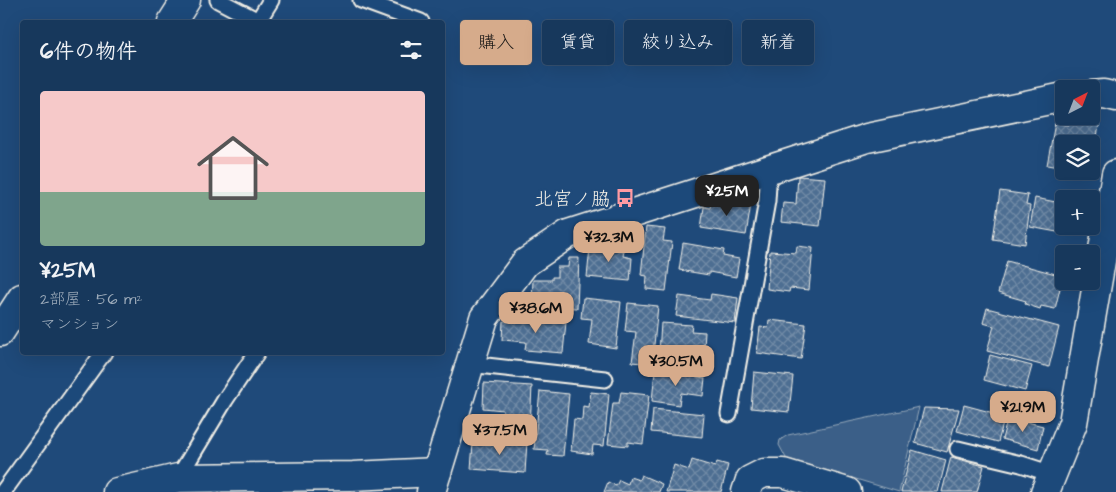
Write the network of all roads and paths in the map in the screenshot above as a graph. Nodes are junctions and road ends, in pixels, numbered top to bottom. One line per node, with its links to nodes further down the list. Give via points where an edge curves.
1 (186, 0): 5 (street)
2 (218, 0): 6 (lane)
3 (271, 0): 7 (lane)
4 (361, 0): 8 (lane)
5 (173, 20)
6 (256, 20)
7 (259, 20)
8 (416, 20)
9 (1100, 94): 10 (street)
10 (1116, 97)
11 (1055, 99): 12 (street, via 867,138)
12 (768, 169): 18 (street, via 568,234 525,263 484,318); 20 (lane, via 766,201)
13 (1116, 174): 24 (street, via 1073,423)
14 (20, 301): 15 (street)
15 (0, 332)
16 (102, 355): 26 (lane)
17 (254, 355): 22 (lane)
18 (469, 364): 19 (lane); 23 (street)
19 (605, 380)
20 (729, 414)
21 (958, 449): 24 (lane, via 1021,464)
22 (178, 478): 25 (street); 27 (street)
23 (434, 482): 25 (street)
24 (1049, 483)
25 (354, 484)
26 (3, 492)
27 (118, 492)
28 (746, 492): 29 (street, via 750,480 764,473 784,473)
29 (847, 492)

